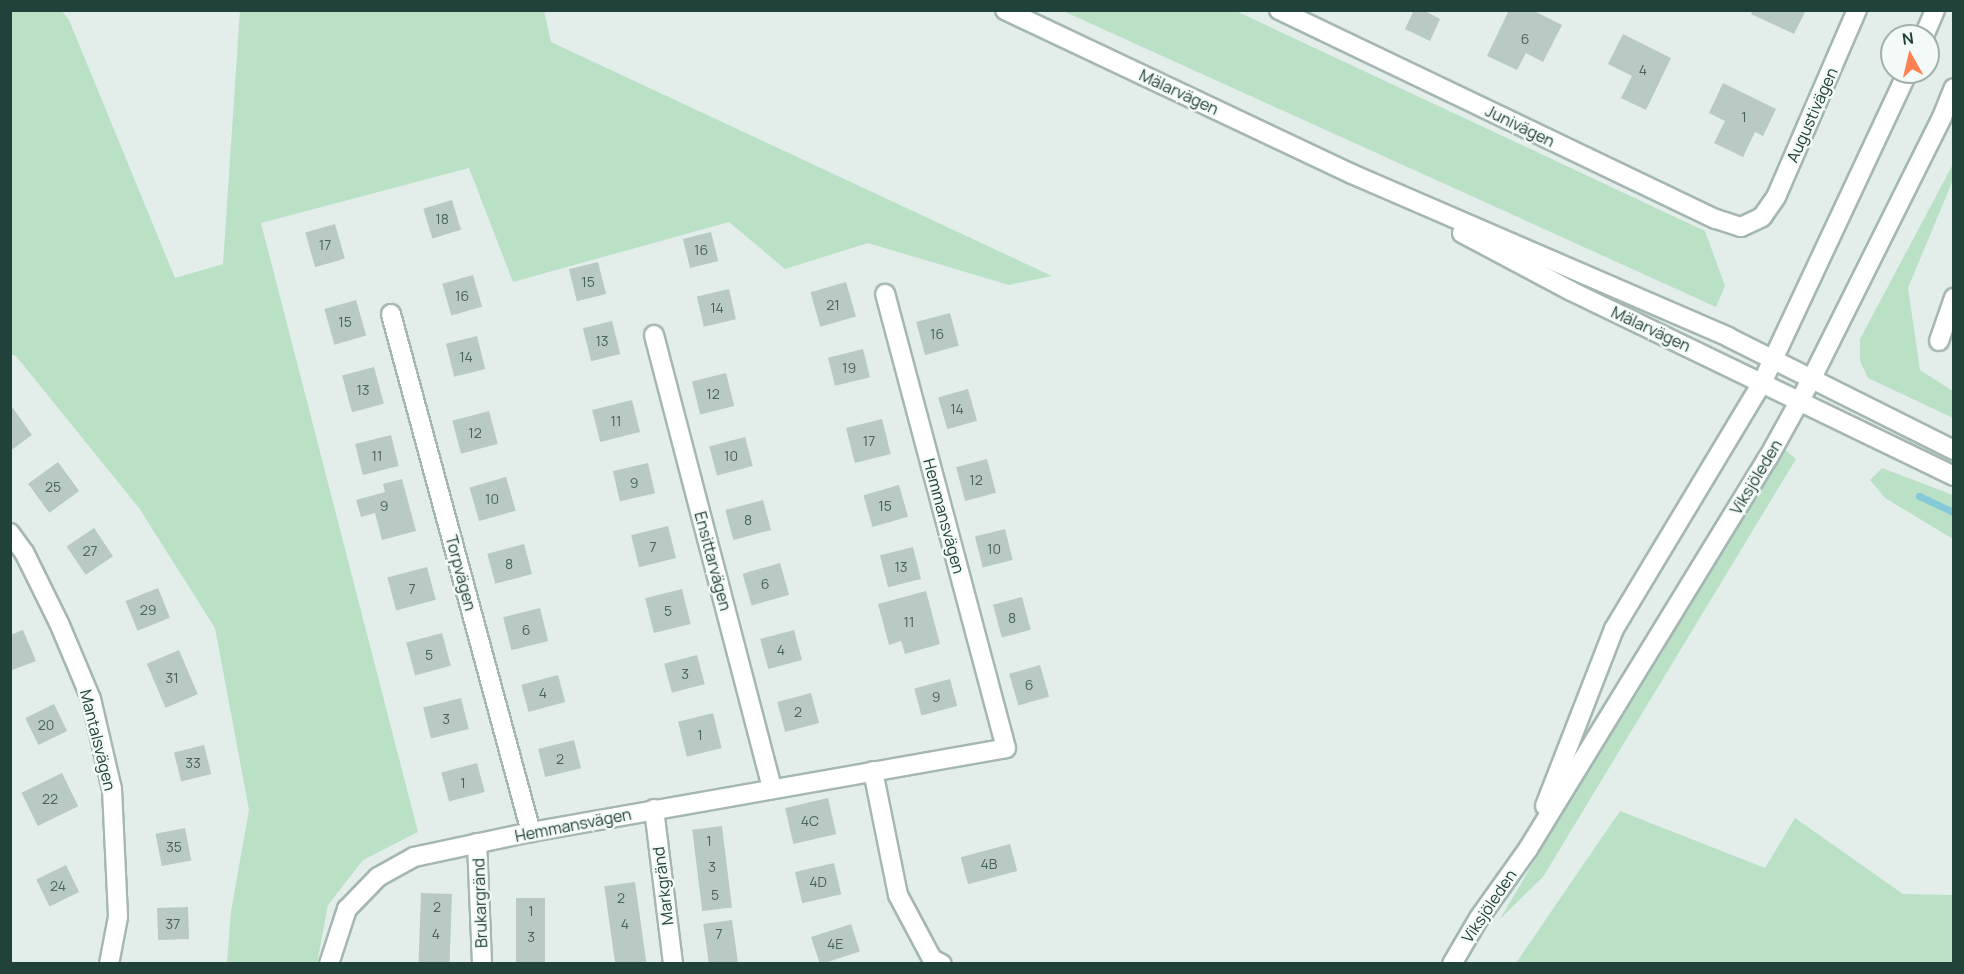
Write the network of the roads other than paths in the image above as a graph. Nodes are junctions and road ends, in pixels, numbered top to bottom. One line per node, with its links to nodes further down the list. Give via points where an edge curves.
1 (1005, 10): 8 (street, Mälarvägen)
2 (1279, 10): 9 (street, Junivägen, via 1716,219 1742,227)
3 (1857, 10): 9 (street, Augustivägen, via 1776,197)
4 (1935, 10): 5 (street)
5 (1929, 24)
6 (1902, 84): 15 (street, Viksjöleden)
7 (1953, 88): 16 (street, Viksjöleden)
8 (1353, 174): 15 (street, Mälarvägen); 17 (street, Mälarvägen, via 1570,291)
9 (1762, 216)
10 (885, 294): 22 (street, Hemmansvägen, via 1006,748)
11 (1953, 298): 14 (street)
12 (391, 314): 25 (street, Torpvägen)
13 (654, 335): 23 (street, Ensittarvägen)
14 (1939, 341)
15 (1773, 360): 16 (street, Mälarvägen); 17 (street, Viksjöleden)
16 (1811, 380): 18 (street, Viksjöleden); 19 (street, Mälarvägen)
17 (1762, 383): 18 (street, Mälarvägen); 27 (street, Viksjöleden, via 1614,629)
18 (1800, 402): 20 (street, Mälarvägen); 27 (street, Viksjöleden)
19 (1953, 450)
20 (1953, 476)
21 (10, 533): 28 (street, Mantalsvägen, via 24,552 59,623 91,699 112,789 118,917)
22 (873, 771): 23 (street, Hemmansvägen); 32 (street, via 898,895 932,959)
23 (772, 788): 24 (street, Hemmansvägen)
24 (654, 809): 25 (street, Hemmansvägen); 31 (street, Markgränd)
25 (531, 832): 26 (street, Hemmansvägen)
26 (477, 843): 29 (street, Hemmansvägen, via 414,857 378,877 347,909); 30 (street, Brukargränd)
27 (1528, 849): 33 (street, Viksjöleden)
28 (109, 963)
29 (329, 963)
30 (482, 963)
31 (673, 963)
32 (942, 963)
33 (1452, 963)

